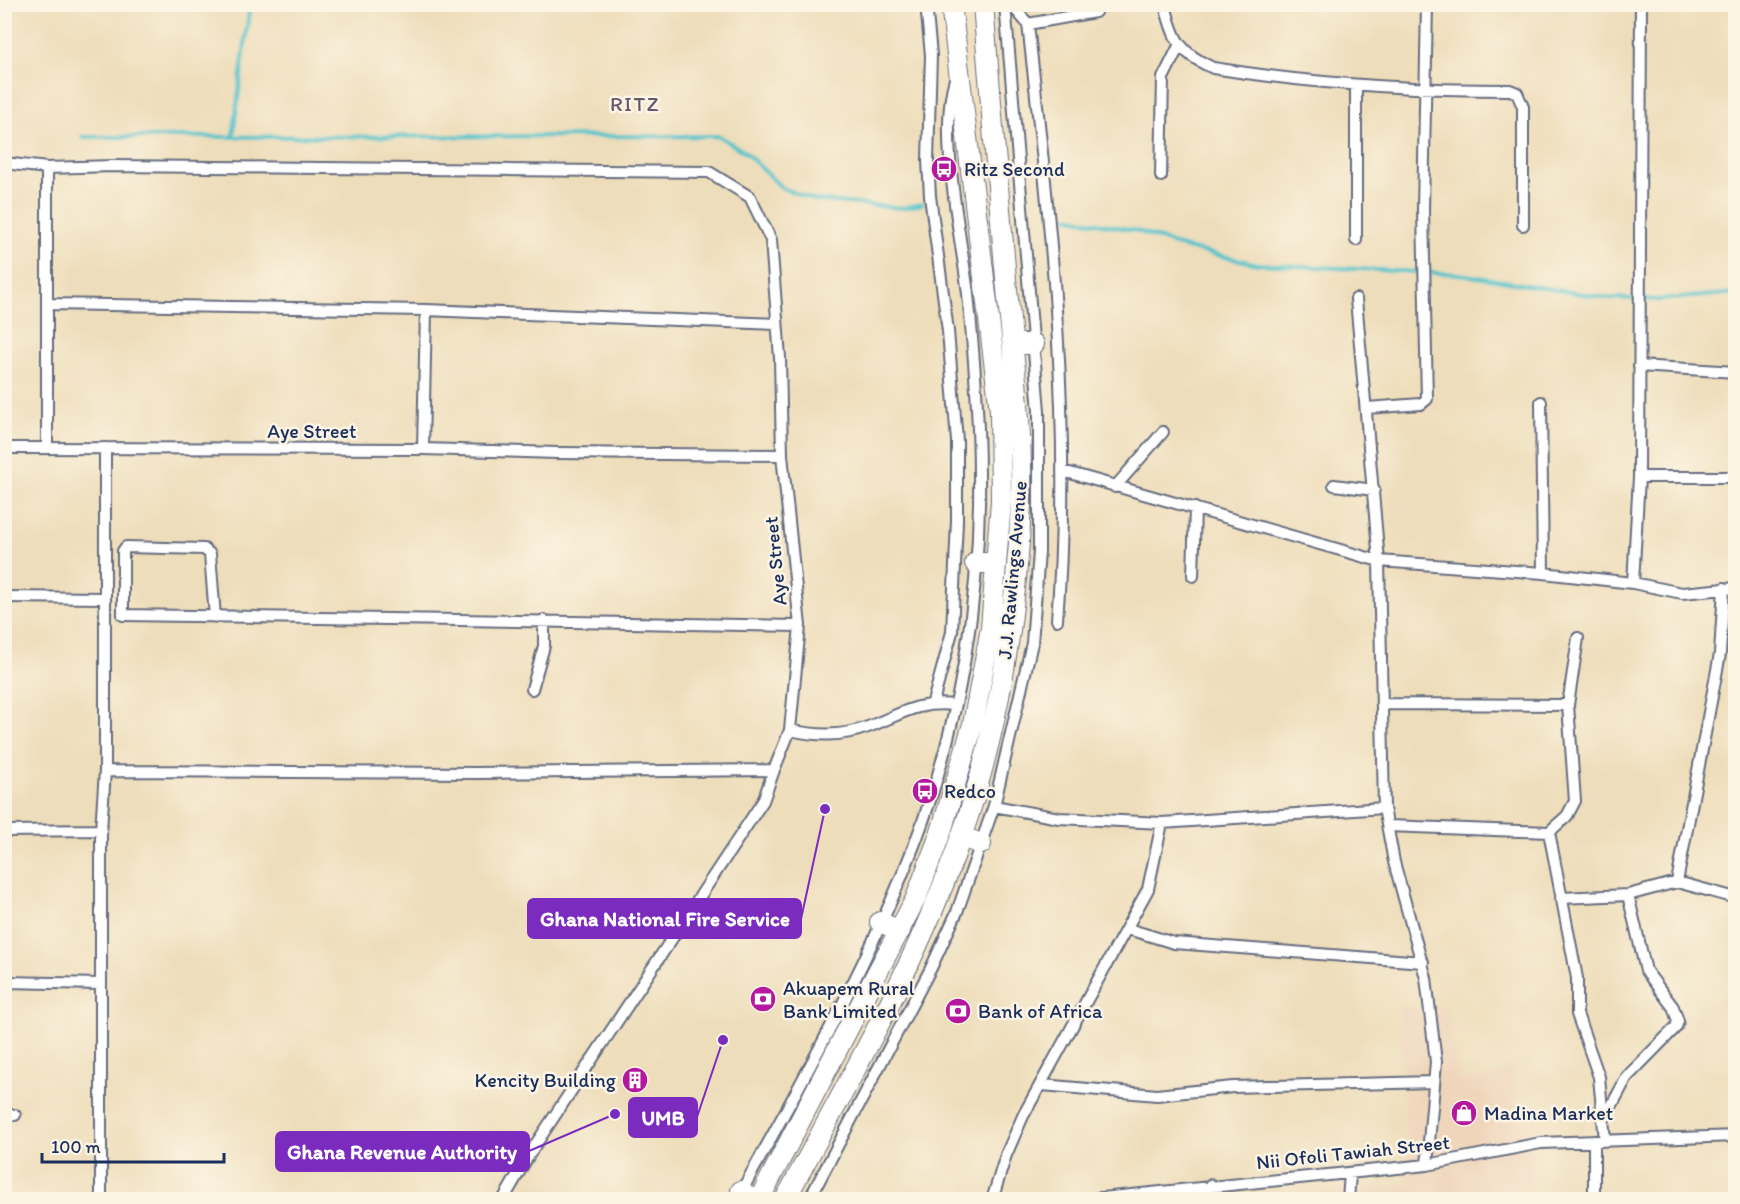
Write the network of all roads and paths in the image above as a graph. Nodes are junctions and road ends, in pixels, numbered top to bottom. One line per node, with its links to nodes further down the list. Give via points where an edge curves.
1 (926, 4): 60 (street, via 931,55 930,196 948,331 957,441 952,632)
2 (951, 4): 14 (highway, J.J. Rawlings Avenue)
3 (970, 4): 12 (highway, via 975,25)
4 (982, 4): 12 (highway, J.J. Rawlings Avenue)
5 (1005, 4): 27 (street)
6 (1011, 4): 11 (street)
7 (1100, 4): 11 (street, via 1095,12)
8 (1165, 4): 13 (street)
9 (1427, 4): 16 (street)
10 (1641, 4): 28 (street)
11 (1028, 24): 38 (street, via 1058,336)
12 (986, 41): 26 (highway, J.J. Rawlings Avenue)
13 (1179, 46): 15 (street, via 1193,59 1213,68); 19 (street, via 1163,78)
14 (958, 67): 46 (street, via 949,115 976,401 979,477); 47 (highway, J.J. Rawlings Avenue, via 1000,411 1001,501)
15 (1356, 85): 16 (street); 21 (street)
16 (1426, 90): 20 (street, via 1510,90 1521,99); 31 (street, via 1423,210 1427,399 1421,404)
17 (4, 164): 18 (street)
18 (47, 168): 23 (street); 25 (street, via 709,172 750,197 771,240)
19 (1161, 176)
20 (1523, 225)
21 (1356, 240)
22 (1356, 299): 31 (street)
23 (48, 304): 24 (street); 33 (street)
24 (426, 310): 25 (street); 36 (street)
25 (777, 324): 37 (street)
26 (1012, 344): 27 (highway); 74 (highway, J.J. Rawlings Avenue, via 1019,411 1021,502 1011,632 991,729)
27 (1034, 344): 67 (street, via 1041,501 1032,643)
28 (1639, 366): 29 (street); 39 (street)
29 (1736, 372)
30 (1540, 402): 48 (street)
31 (1367, 408): 43 (street)
32 (1163, 432): 42 (street)
33 (47, 446): 34 (street, Aye Street); 35 (street, Aye Street)
34 (4, 448)
35 (105, 448): 36 (street, Aye Street); 53 (street)
36 (423, 449): 37 (street, Aye Street)
37 (782, 455): 57 (street, Aye Street)
38 (1063, 471): 42 (street); 56 (street, via 1064,538)
39 (1639, 477): 40 (street); 50 (street)
40 (1736, 477)
41 (1334, 485): 43 (street)
42 (1115, 487): 44 (street)
43 (1374, 490): 45 (street)
44 (1195, 508): 45 (street); 49 (street)
45 (1379, 561): 48 (street); 61 (street)
46 (975, 563): 47 (highway); 62 (street, via 971,618)
47 (996, 563): 82 (highway, J.J. Rawlings Avenue, via 991,628 973,724 941,832)
48 (1543, 573): 50 (street)
49 (1193, 576)
50 (1633, 583): 51 (street, via 1682,592)
51 (1730, 588): 76 (street)
52 (4, 597): 53 (street)
53 (105, 598): 66 (street)
54 (215, 617): 54 (street, via 210,554 204,549 126,547 123,615); 55 (street)
55 (544, 620): 57 (street); 59 (street, via 544,645)
56 (1057, 620)
57 (800, 626): 64 (street, Aye Street)
58 (1578, 638): 63 (street)
59 (532, 689)
60 (933, 702): 62 (street); 64 (street, via 915,705 867,728 836,735)
61 (1383, 704): 63 (street); 68 (street)
62 (955, 705): 80 (street, via 926,810)
63 (1569, 705): 73 (street, via 1575,801 1568,816)
64 (790, 730): 65 (street, Aye Street)
65 (774, 770): 66 (street); 97 (street, Aye Street, via 763,801 530,1153)
66 (105, 771): 71 (street)
67 (994, 806): 69 (street, via 1059,818); 75 (street)
68 (1384, 808): 69 (street); 70 (street)
69 (1162, 823): 81 (street, via 1148,889)
70 (1388, 826): 73 (street); 83 (street)
71 (101, 830): 72 (street); 85 (street)
72 (4, 831)
73 (1549, 832): 78 (street)
74 (962, 837): 75 (highway); 99 (highway, J.J. Rawlings Avenue, via 937,904 892,1002)
75 (981, 844): 100 (street, via 957,912 931,968)
76 (1677, 882): 77 (street); 79 (street)
77 (1628, 895): 78 (street); 88 (street, via 1646,971 1673,1007 1678,1021 1627,1077)
78 (1562, 898): 88 (street, via 1577,978 1577,1014 1599,1077)
79 (1736, 898)
80 (880, 922): 82 (highway); 94 (street)
81 (1128, 929): 83 (street, via 1174,943); 87 (street)
82 (900, 931): 98 (highway, J.J. Rawlings Avenue)
83 (1423, 962): 86 (street, via 1436,1062)
84 (4, 982): 85 (street)
85 (101, 984): 96 (street)
86 (1434, 1082): 87 (street, via 1233,1086 1157,1095); 91 (street)
87 (1042, 1085): 101 (street, via 1005,1155)
88 (1605, 1118): 90 (street)
89 (1736, 1136): 90 (street, Nii Ofoli Tawiah Street)
90 (1600, 1140): 91 (street, Nii Ofoli Tawiah Street, via 1541,1143); 105 (street)
91 (1427, 1165): 92 (street, Nii Ofoli Tawiah Street)
92 (1350, 1174): 93 (street, Nii Ofoli Tawiah Street); 104 (street)
93 (1211, 1185): 95 (street, Nii Ofoli Tawiah Street); 103 (street)
94 (744, 1197)
95 (1117, 1197): 102 (street, Nii Ofoli Tawiah Street)
96 (101, 1200)
97 (503, 1200)
98 (759, 1200)
99 (785, 1200)
100 (809, 1200)
101 (992, 1200)
102 (1082, 1200)
103 (1211, 1200)
104 (1348, 1200)
105 (1593, 1200)

